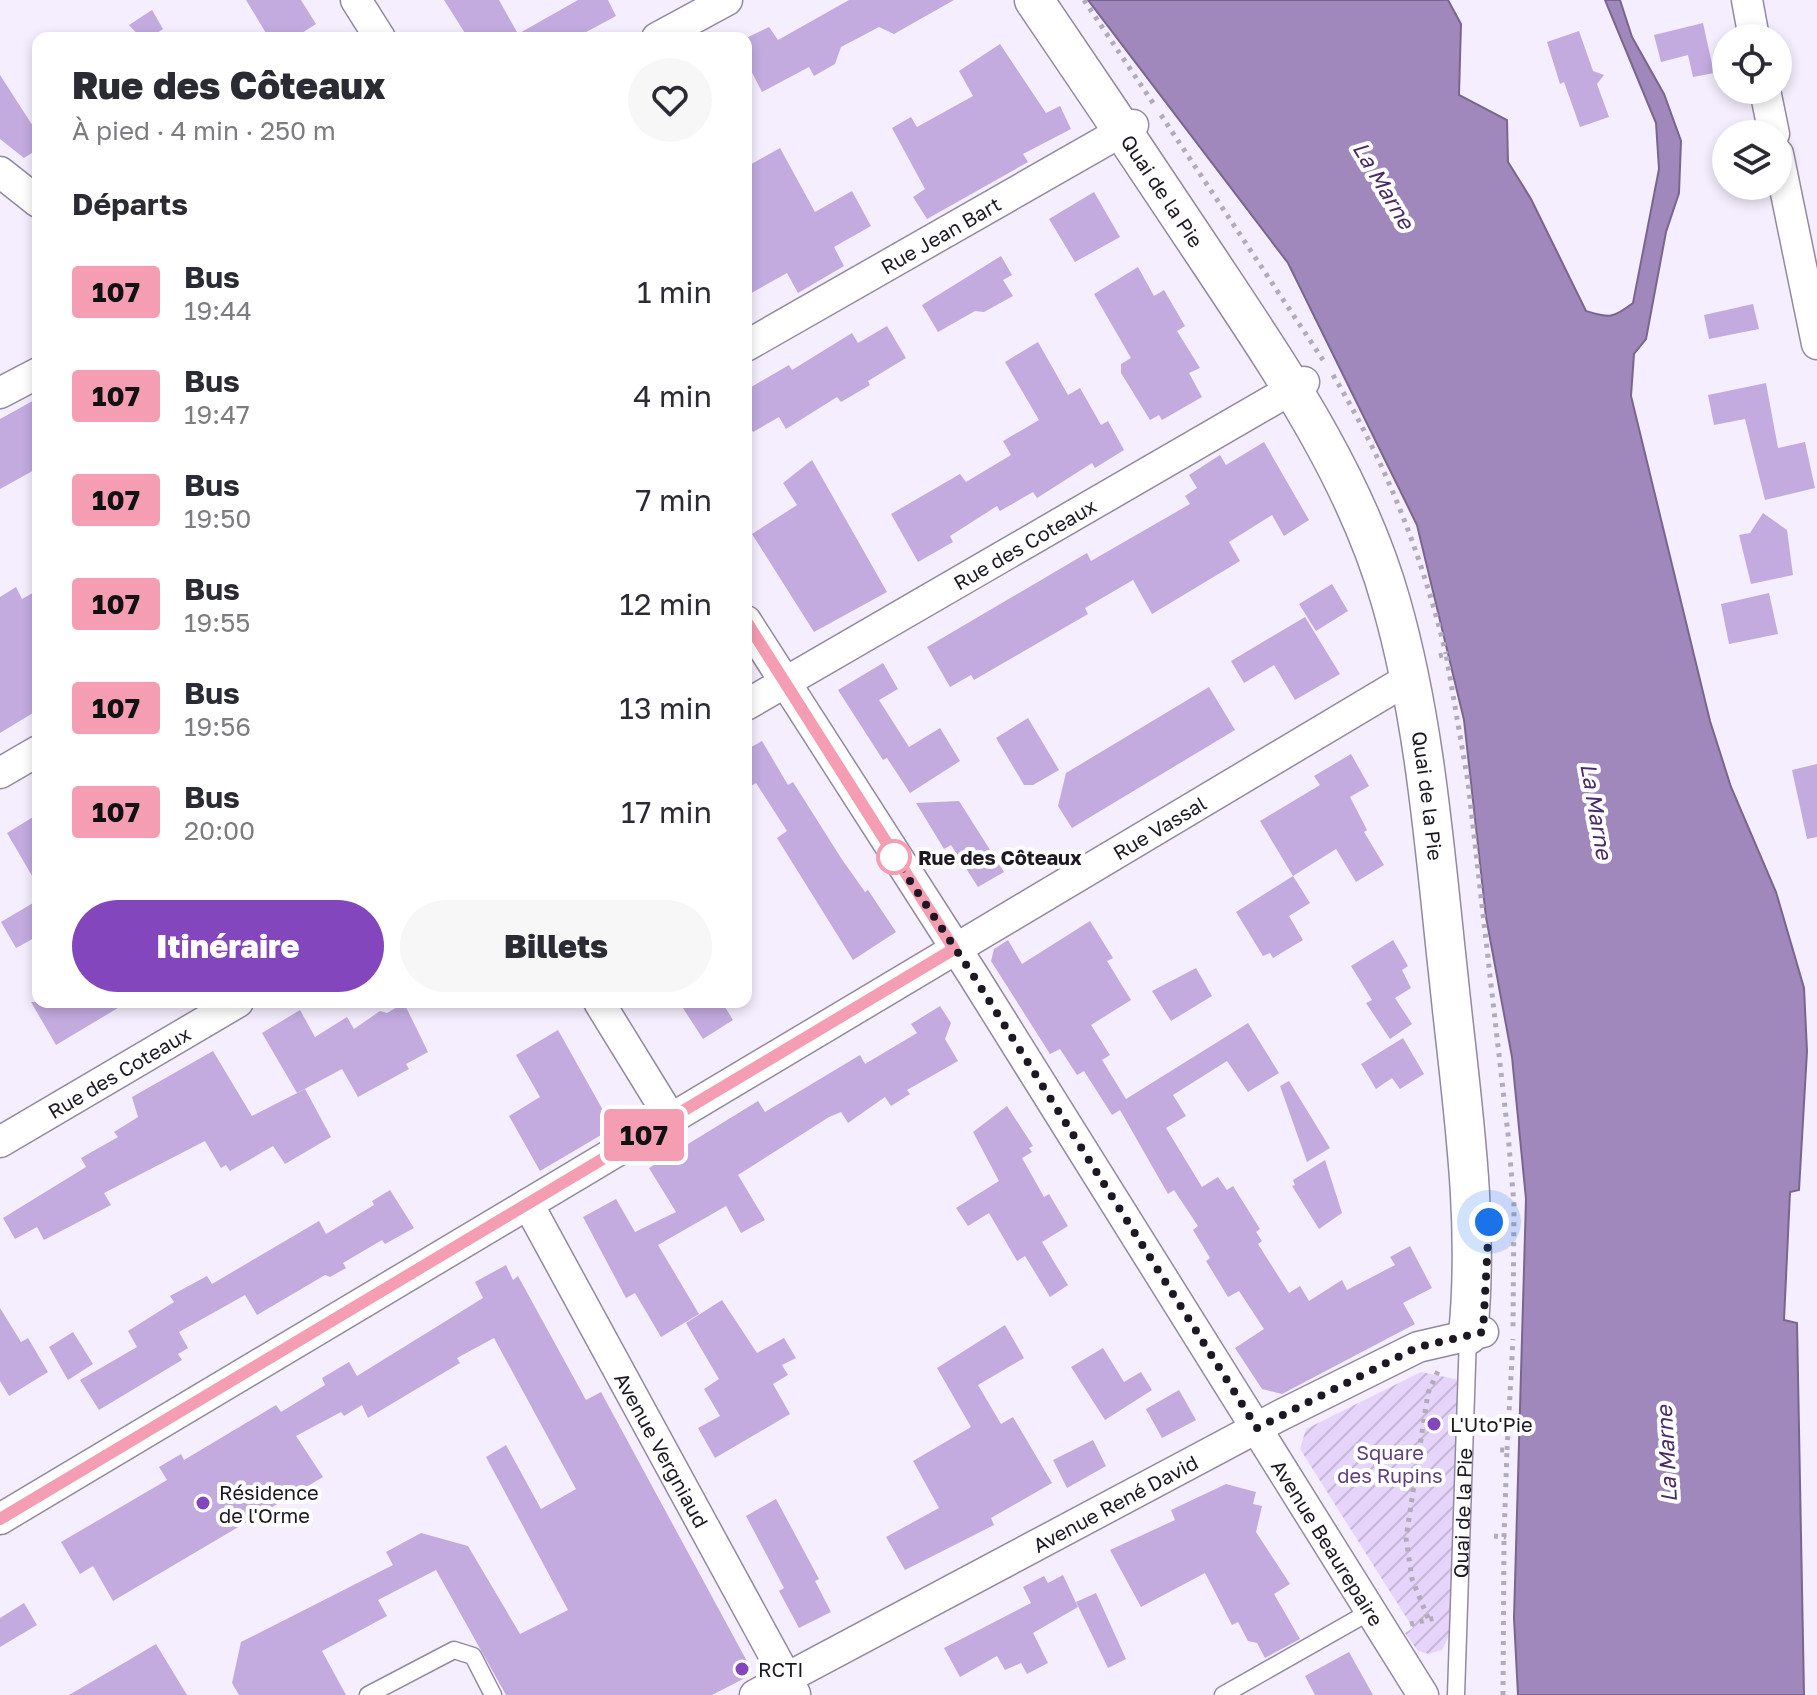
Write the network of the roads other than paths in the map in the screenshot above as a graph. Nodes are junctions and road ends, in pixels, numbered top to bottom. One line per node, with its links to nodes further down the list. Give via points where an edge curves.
1 (356, 0): 6 (street)
2 (727, 0): 7 (street)
3 (1034, 0): 8 (street, Quai de la Pie)
4 (1747, 0): 5 (street)
5 (1751, 24)
6 (376, 32)
7 (668, 32)
8 (1139, 123): 12 (street, Rue Jean Bart); 15 (street, Quai de la Pie)
9 (0, 172): 10 (street)
10 (32, 197)
11 (1787, 200): 13 (street)
12 (752, 343)
13 (1817, 344)
14 (32, 376): 16 (street)
15 (1298, 385): 18 (street, Quai de la Pie, via 1352,499 1390,599); 19 (street, Rue des Coteaux)
16 (0, 393)
17 (752, 631): 19 (street, Avenue Beaurepaire)
18 (1431, 663): 23 (street, Rue Vassal); 29 (street, Quai de la Pie, via 1430,813 1470,1175)
19 (784, 683): 20 (street, Rue des Coteaux); 23 (street, Avenue Beaurepaire)
20 (752, 702)
21 (32, 754): 22 (street)
22 (0, 773)
23 (954, 949): 26 (street, Rue Vassal); 30 (street, Avenue Beaurepaire)
24 (228, 1008): 27 (street, Rue des Coteaux)
25 (603, 1008): 26 (street)
26 (671, 1119): 28 (street, Rue Vassal)
27 (0, 1142)
28 (528, 1204): 31 (street, Rue Vassal); 33 (street, Avenue Vergniaud)
29 (1473, 1345): 30 (street, Avenue René David, via 1418,1347); 39 (lane, Quai de la Pie)
30 (1257, 1428): 32 (street, Avenue Beaurepaire); 33 (street, Avenue René David)
31 (0, 1519)
32 (1387, 1625): 37 (lane); 38 (street, Avenue Beaurepaire)
33 (792, 1687): 36 (street, Avenue René David)
34 (368, 1695): 35 (lane, via 454,1650 473,1656)
35 (493, 1695)
36 (755, 1695)
37 (1223, 1695)
38 (1423, 1695)
39 (1456, 1695)

